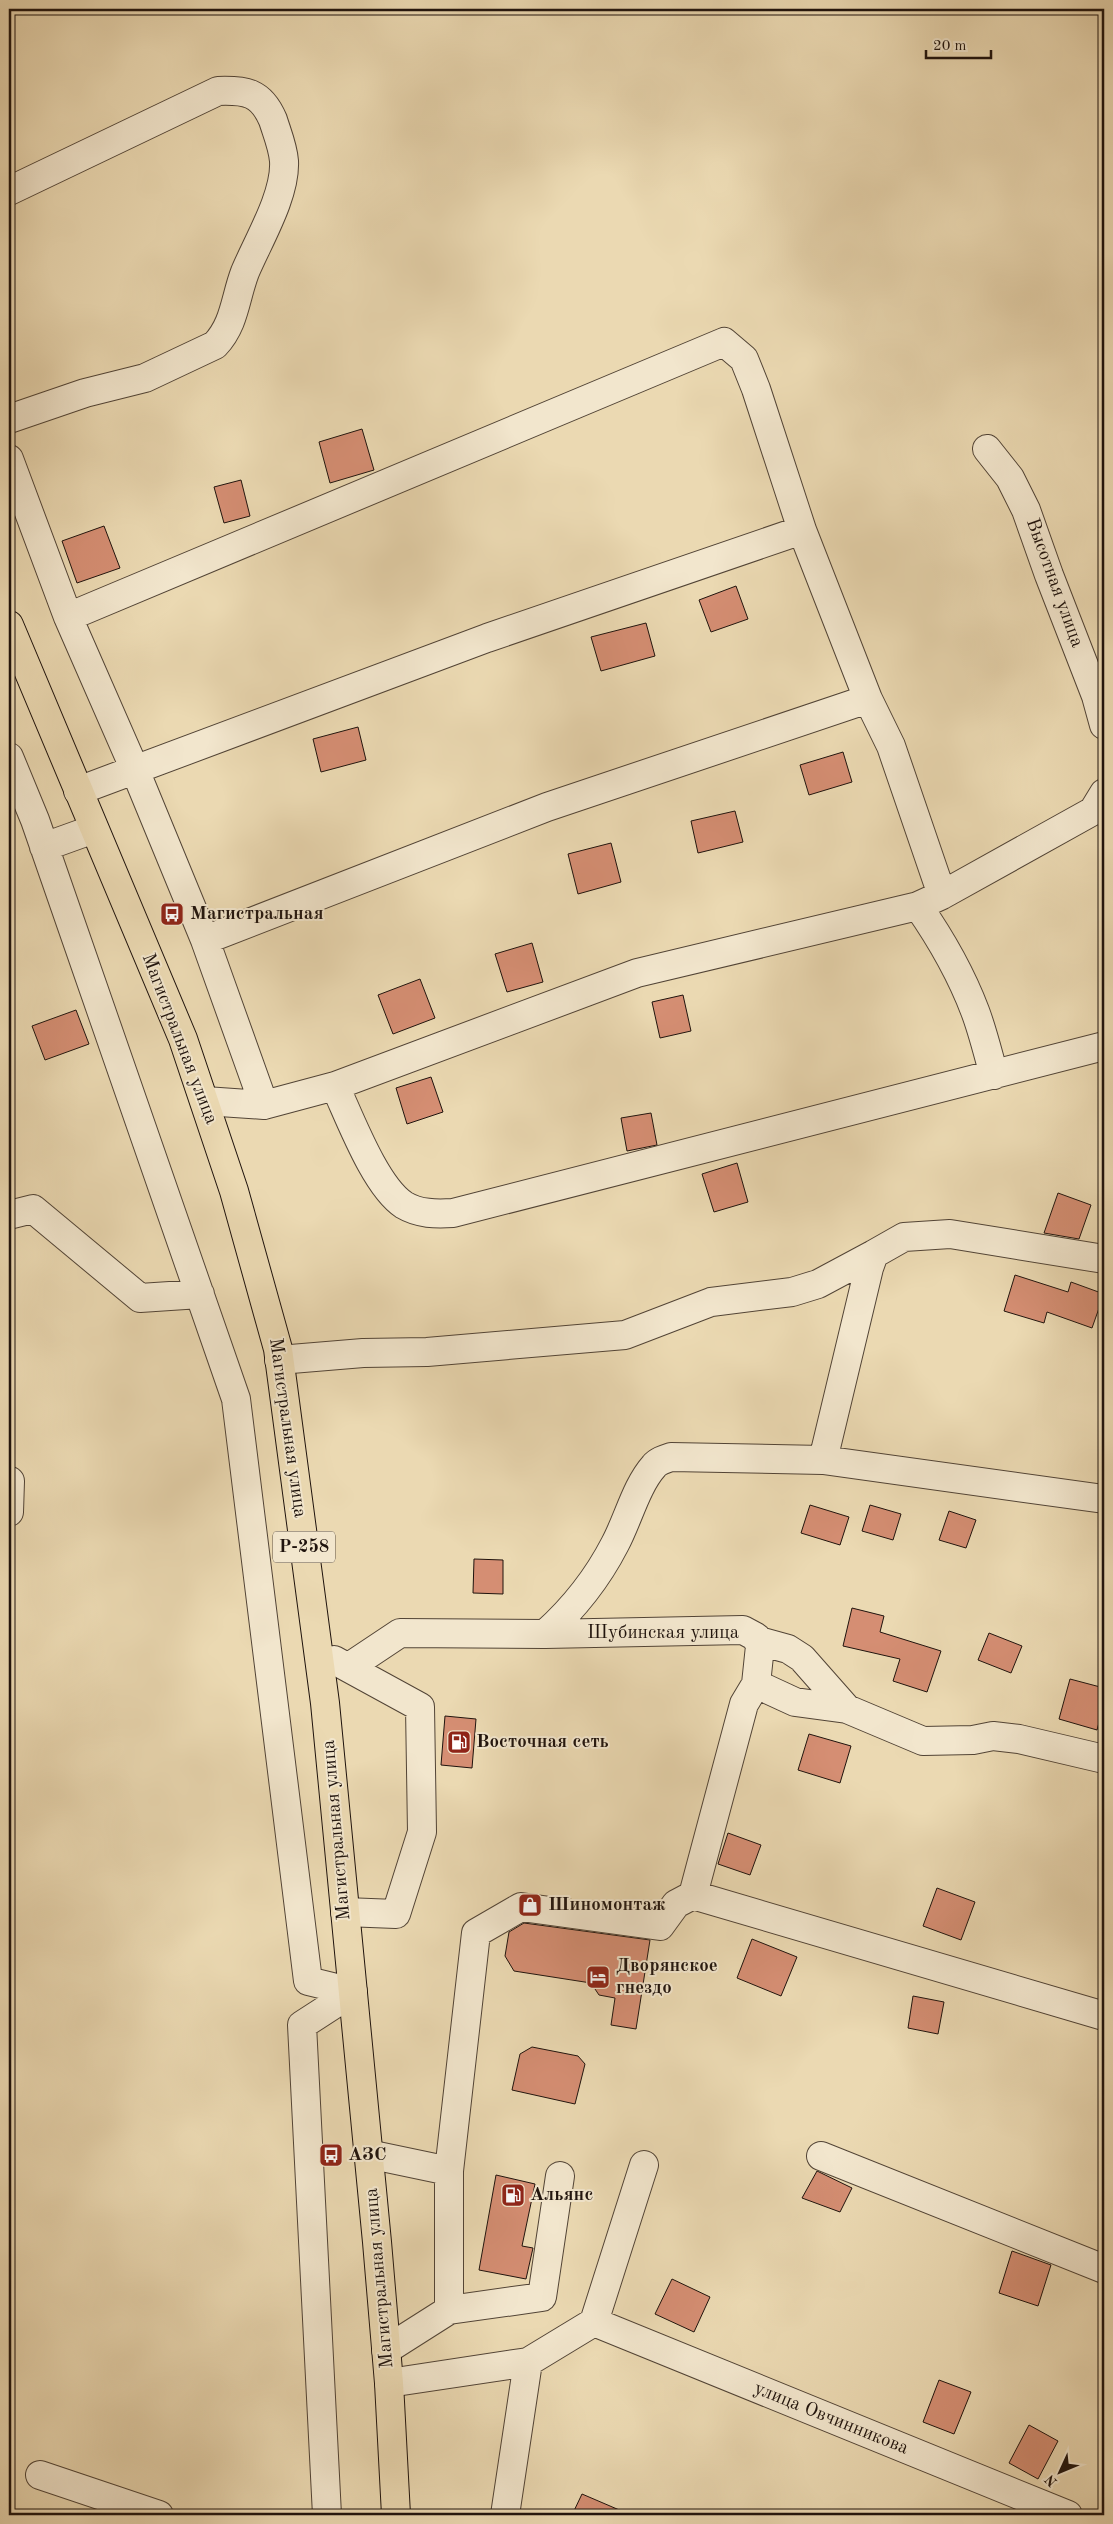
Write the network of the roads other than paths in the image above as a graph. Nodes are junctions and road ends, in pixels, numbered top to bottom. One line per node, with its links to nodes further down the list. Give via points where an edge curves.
1 (9, 191): 2 (street, via 218,91 243,90 258,97 270,114 280,138 284,162 270,216 244,276 234,315 215,345 144,378 85,393)
2 (9, 419)
3 (987, 449): 9 (street, Высотная улица, via 1010,478 1026,510)
4 (9, 460): 6 (street)
5 (802, 530): 6 (street, via 744,359 724,342); 8 (street); 11 (street, via 487,638)
6 (68, 617): 11 (street)
7 (9, 625): 12 (highway, Магистральная улица / Р-258)
8 (868, 699): 16 (street, via 891,746); 17 (street, via 547,807)
9 (1104, 725)
10 (9, 757): 15 (street)
11 (135, 770): 12 (street); 17 (street)
12 (78, 791): 14 (highway, Магистральная улица / Р-258)
13 (1104, 793): 16 (street, via 1093,811)
14 (94, 829): 15 (street); 21 (highway, Магистральная улица / Р-258, via 183,1039)
15 (44, 848): 26 (street)
16 (930, 901): 19 (street, via 935,930 976,1013); 20 (street, via 637,973)
17 (205, 940): 22 (street)
18 (1104, 1046): 19 (street)
19 (994, 1075): 20 (street, via 453,1214 429,1214 413,1208 384,1186)
20 (335, 1086): 22 (street)
21 (205, 1101): 22 (street); 27 (highway, Магистральная улица / Р-258, via 234,1191)
22 (264, 1105)
23 (9, 1215): 26 (street, via 33,1209 140,1298)
24 (874, 1254): 25 (street, via 904,1237 950,1234); 27 (street, via 818,1284 792,1292 711,1302 625,1334 427,1352); 28 (street)
25 (1104, 1259)
26 (200, 1294): 41 (street, via 236,1399 308,1981)
27 (279, 1360): 34 (highway, Магистральная улица / Р-258)
28 (823, 1460): 30 (street); 32 (street, via 671,1457 655,1464 642,1482 615,1544 588,1588)
29 (10, 1480): 31 (street)
30 (1104, 1499)
31 (9, 1512)
32 (545, 1634): 33 (street, Шубинская улица, via 743,1630); 35 (street, Шубинская улица, via 400,1634)
33 (759, 1641): 36 (street, Шубинская улица); 37 (street, via 788,1649 802,1658)
34 (318, 1653): 35 (street); 40 (highway, Магистральная улица / Р-258)
35 (349, 1667): 40 (street, via 420,1707 422,1832 396,1914)
36 (756, 1684): 37 (street, via 795,1702); 39 (street, via 744,1704)
37 (847, 1710): 38 (street, via 923,1741 973,1740 993,1736 1019,1738)
38 (1104, 1759)
39 (693, 1895): 42 (street); 46 (street, via 676,1904 660,1926 521,1907 476,1933)
40 (345, 1912): 41 (highway, Магистральная улица / Р-258)
41 (353, 1992): 43 (highway, Магистральная улица / Р-258); 56 (street, via 302,2025)
42 (1104, 2016)
43 (368, 2154): 46 (street); 51 (highway, Магистральная улица / Р-258)
44 (821, 2156): 48 (street)
45 (644, 2166): 50 (street)
46 (449, 2171): 49 (street)
47 (560, 2176): 49 (street, via 542,2297)
48 (1104, 2269)
49 (449, 2310): 51 (street)
50 (594, 2322): 52 (street); 59 (street, улица Овчинникова)
51 (386, 2350): 53 (highway, Магистральная улица / Р-258)
52 (528, 2362): 53 (street); 58 (street)
53 (389, 2383): 57 (highway, Магистральная улица / Р-258)
54 (40, 2475): 55 (street)
55 (159, 2515)
56 (327, 2515)
57 (396, 2515)
58 (505, 2515)
59 (1068, 2515)

